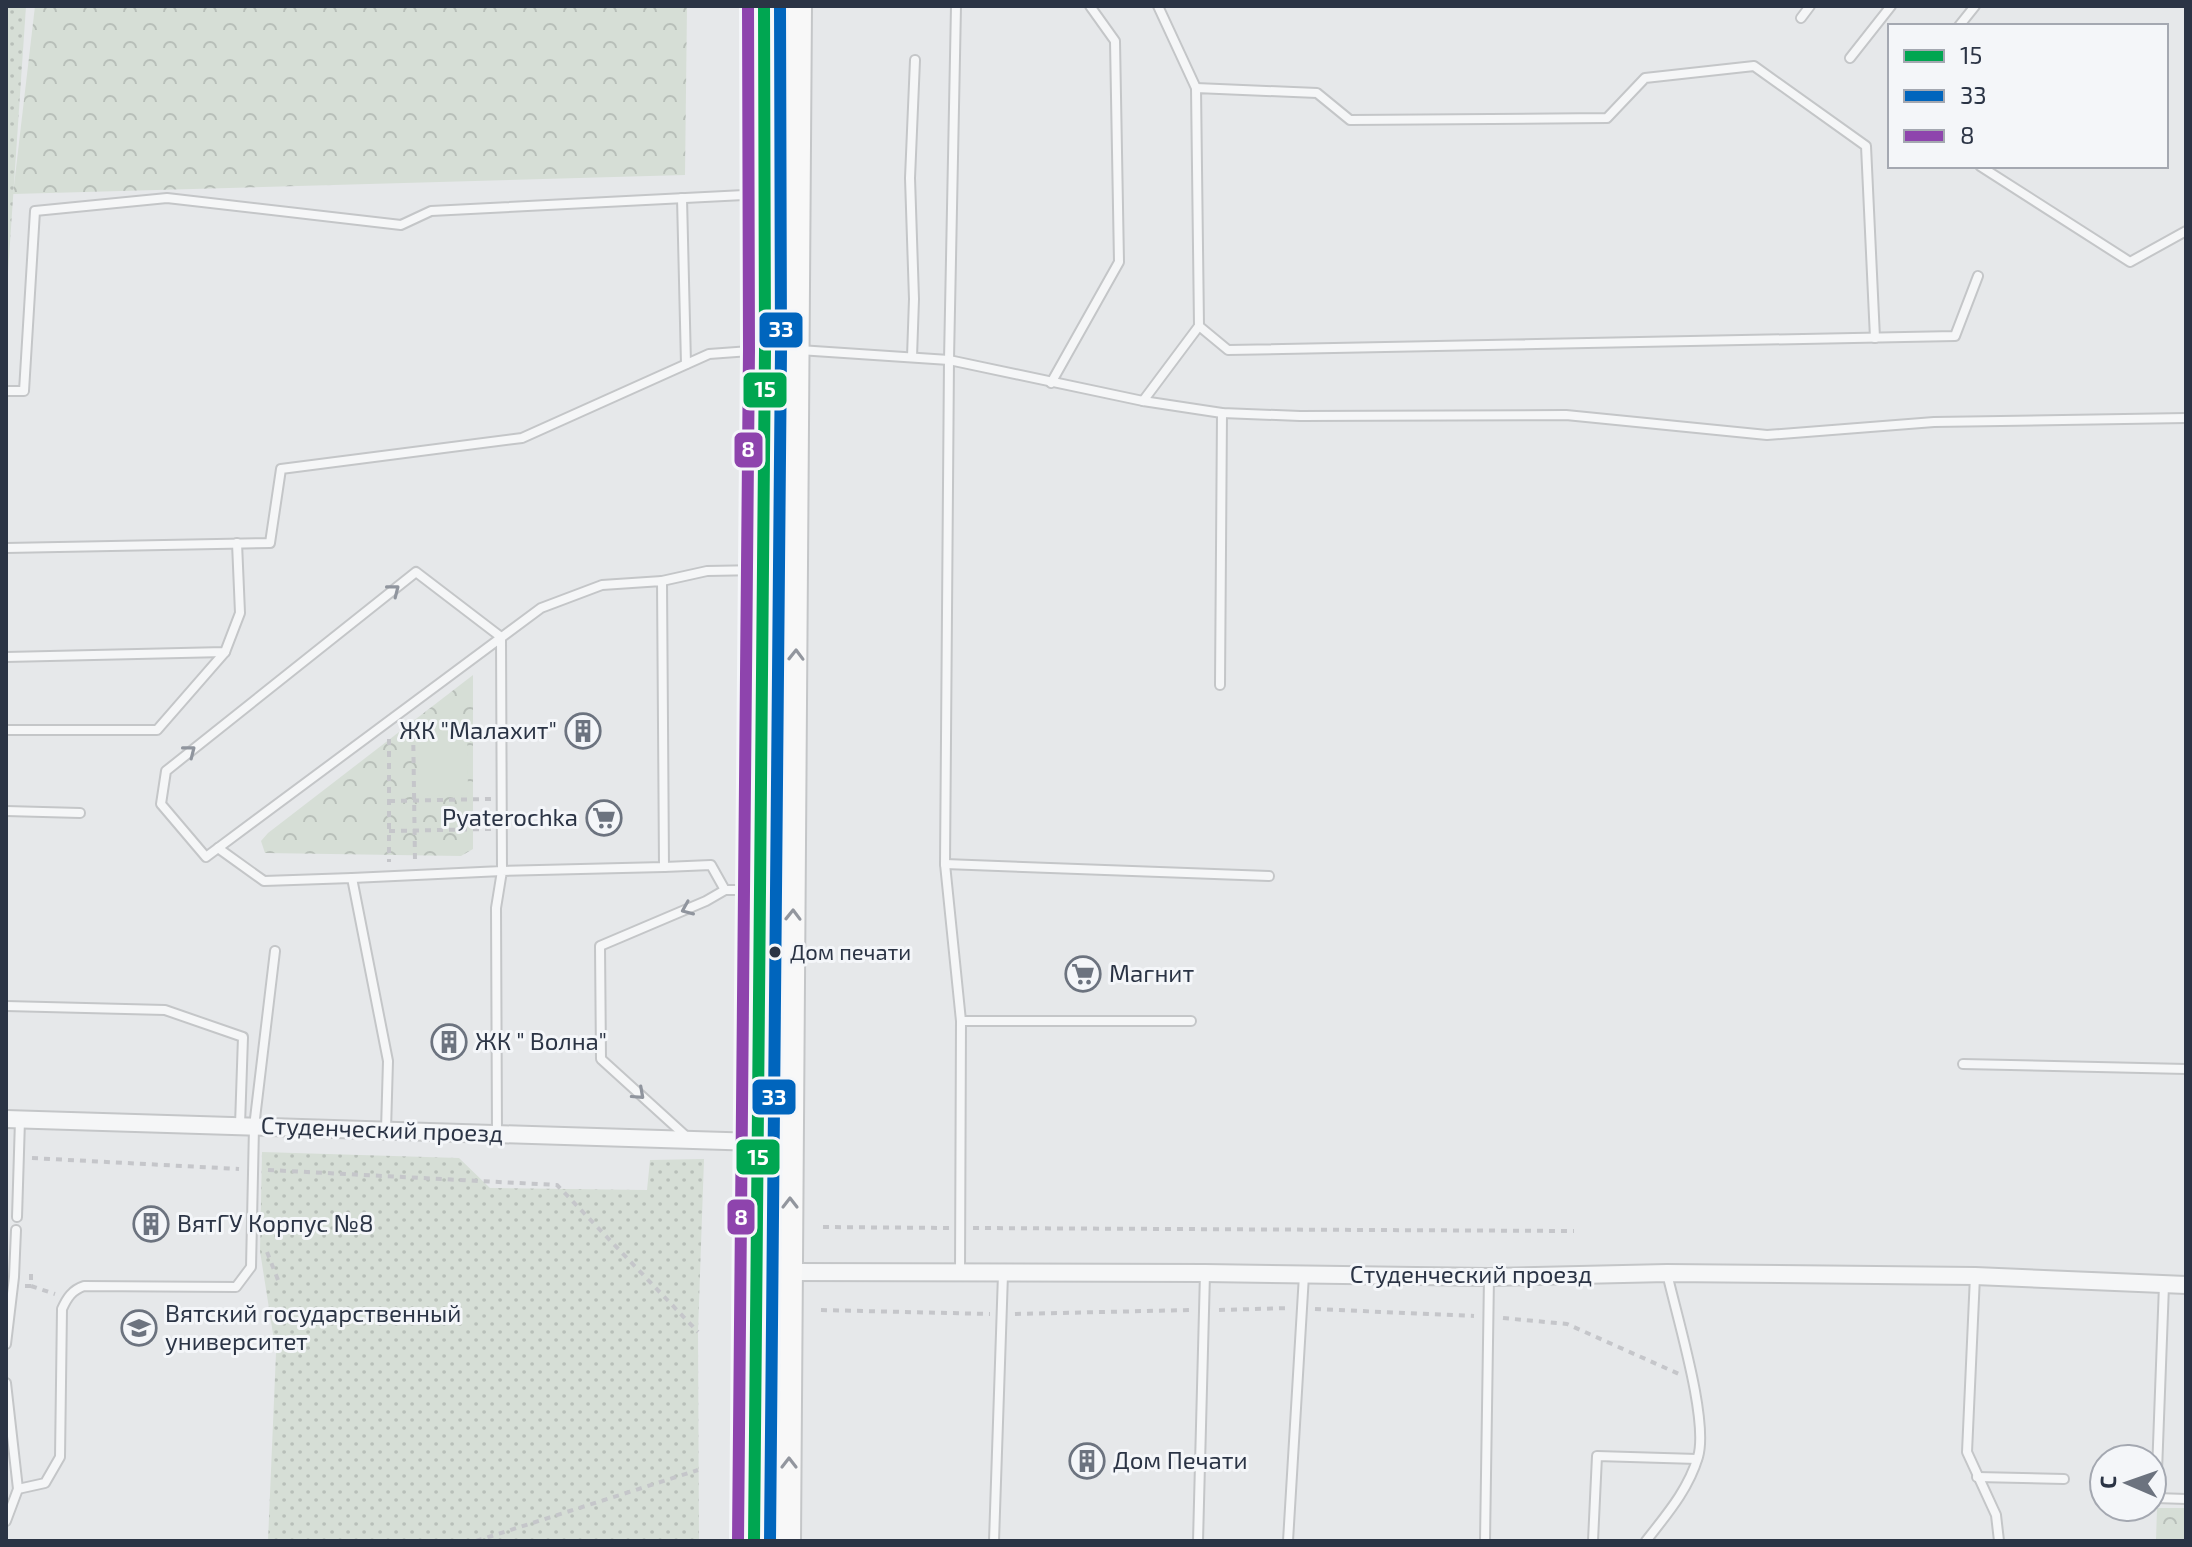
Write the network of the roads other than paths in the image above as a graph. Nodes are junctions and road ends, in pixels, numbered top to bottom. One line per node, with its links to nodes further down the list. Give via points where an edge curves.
1 (764, 6): 15 (main road)
2 (799, 6): 22 (main road)
3 (956, 6): 24 (lane)
4 (1090, 6): 26 (lane, via 1115,41 1119,262)
5 (1158, 6): 13 (lane)
6 (1810, 6): 9 (lane)
7 (1891, 6): 11 (lane)
8 (1975, 6): 10 (lane)
9 (1801, 18)
10 (1961, 24)
11 (1850, 58)
12 (915, 60): 23 (lane)
13 (1196, 88): 19 (lane); 20 (lane, via 1317,93 1350,120 1607,118 1645,78 1754,66 1866,146)
14 (1983, 168): 17 (lane, via 2130,262)
15 (764, 194): 16 (lane); 21 (main road)
16 (682, 198): 25 (lane); 27 (lane, via 431,211 401,225 167,198 35,211 24,391)
17 (2186, 231)
18 (1978, 276): 20 (lane, via 1955,336)
19 (1199, 326): 20 (lane, via 1228,350); 28 (lane)
20 (1875, 338)
21 (765, 350): 25 (lane, via 709,354); 33 (main road)
22 (799, 350): 23 (lane); 65 (main road, one-way to 22)
23 (912, 357): 24 (lane)
24 (949, 360): 26 (lane); 43 (lane)
25 (686, 364): 31 (lane, via 522,438 281,469 270,543)
26 (1051, 383): 28 (lane)
27 (6, 391)
28 (1143, 401): 29 (lane)
29 (1222, 413): 30 (lane, via 1557,414 1767,435 1934,422); 38 (lane)
30 (2186, 418)
31 (237, 543): 32 (lane); 36 (lane, via 240,613)
32 (6, 548)
33 (762, 570): 34 (lane, via 707,571); 49 (main road)
34 (662, 581): 35 (lane, via 602,585 541,608); 44 (lane)
35 (501, 637): 42 (lane); 42 (lane, one-way to 35, via 206,857 161,804 166,771 416,572); 45 (lane)
36 (225, 652): 37 (lane); 39 (lane, via 157,730)
37 (6, 657)
38 (1220, 685)
39 (6, 730)
40 (6, 811): 41 (lane)
41 (80, 813)
42 (218, 848): 47 (lane, via 264,881)
43 (945, 864): 46 (lane); 52 (lane)
44 (664, 867): 45 (lane); 48 (lane, via 711,865)
45 (502, 871): 47 (lane); 59 (lane, via 496,908)
46 (1269, 876)
47 (352, 878): 58 (lane, via 388,1061)
48 (725, 890): 49 (lane); 60 (lane, one-way to 60, via 600,946 601,1059)
49 (760, 890): 61 (main road)
50 (275, 951): 57 (lane)
51 (6, 1006): 57 (lane, via 165,1010 243,1037)
52 (961, 1021): 53 (lane); 68 (lane)
53 (1191, 1021)
54 (1963, 1064): 55 (lane)
55 (2186, 1069)
56 (13, 1120): 57 (street, Студенческий проезд); 62 (lane)
57 (247, 1126): 58 (street, Студенческий проезд); 81 (lane, via 253,1169 251,1267 236,1287 84,1286 67,1297 62,1309 60,1457 45,1483)
58 (386, 1130): 59 (street, Студенческий проезд)
59 (497, 1134): 60 (street, Студенческий проезд)
60 (691, 1140): 61 (street, Студенческий проезд)
61 (758, 1142): 64 (main road)
62 (17, 1217)
63 (16, 1230): 75 (lane)
64 (756, 1272): 65 (main road, Студенческий проезд); 84 (main road)
65 (790, 1272): 68 (street, Студенческий проезд); 85 (main road, one-way to 65)
66 (1205, 1273): 69 (street, Студенческий проезд); 70 (street, Студенческий проезд); 87 (lane)
67 (1667, 1273): 71 (street, Студенческий проезд); 72 (street, Студенческий проезд); 78 (lane, via 1692,1379 1700,1433)
68 (960, 1274): 69 (street, Студенческий проезд)
69 (1003, 1274): 86 (lane)
70 (1304, 1275): 72 (street, Студенческий проезд); 88 (lane)
71 (1975, 1276): 73 (street, Студенческий проезд); 79 (lane, via 1967,1452)
72 (1489, 1277): 89 (lane)
73 (2164, 1284): 74 (street, Студенческий проезд); 82 (lane, via 2156,1498)
74 (2186, 1285)
75 (6, 1344)
76 (6, 1383): 77 (lane)
77 (8, 1423): 81 (lane)
78 (1697, 1459): 90 (lane, via 1597,1456); 91 (lane, via 1679,1498)
79 (1977, 1477): 80 (lane); 92 (lane, via 1996,1515)
80 (2064, 1479)
81 (18, 1489): 83 (lane)
82 (2186, 1499)
83 (6, 1521)
84 (754, 1541)
85 (788, 1541)
86 (994, 1541)
87 (1198, 1541)
88 (1288, 1541)
89 (1485, 1541)
90 (1593, 1541)
91 (1646, 1541)
92 (1999, 1541)

